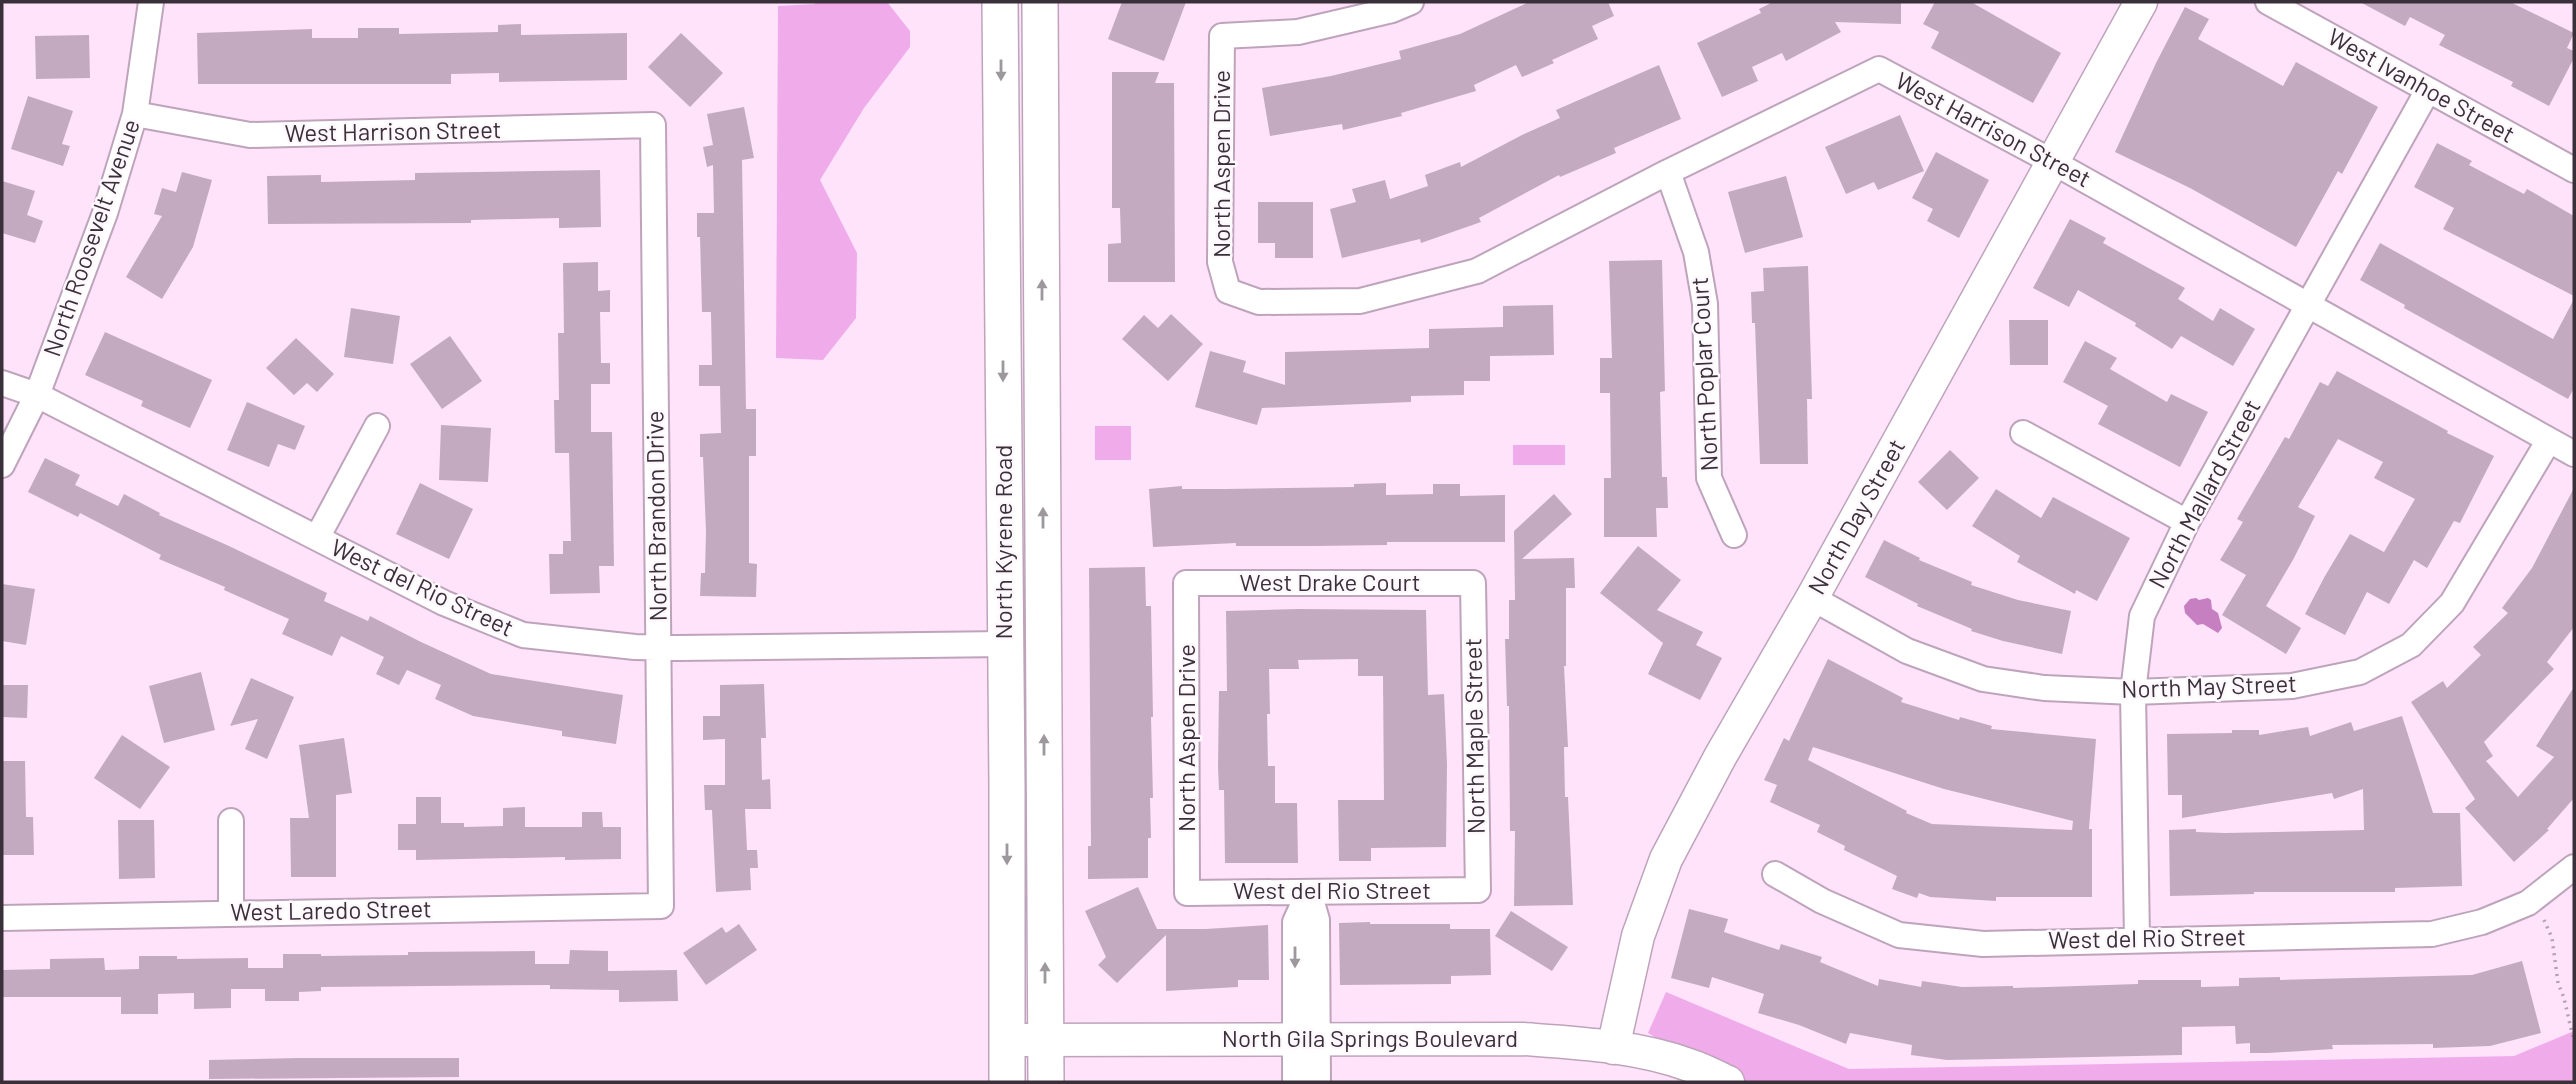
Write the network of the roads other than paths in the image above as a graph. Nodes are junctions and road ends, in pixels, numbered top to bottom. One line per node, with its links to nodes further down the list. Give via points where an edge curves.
1 (151, 2): 8 (street, North Roosevelt Avenue)
2 (1000, 2): 28 (main road, North Kyrene Road, one-way to 28)
3 (1040, 2): 43 (main road, North Kyrene Road, one-way to 3)
4 (1411, 2): 13 (street, North Aspen Drive, via 1298,32 1222,36 1220,262)
5 (2141, 2): 10 (street, North Day Street)
6 (2268, 2): 7 (street, West Ivanhoe Street)
7 (2428, 90): 11 (street, West Ivanhoe Street); 14 (street, North Mallard Street)
8 (135, 114): 9 (street, West Harrison Street, via 250,135); 16 (street, North Roosevelt Avenue, via 105,213)
9 (653, 125): 29 (street, North Brandon Drive)
10 (2051, 161): 12 (street, West Harrison Street, via 1879,69); 14 (street, West Harrison Street); 27 (street, North Day Street)
11 (2574, 170)
12 (1668, 172): 13 (street, West Harrison Street, via 1477,271 1360,301 1259,302); 23 (street, North Poplar Court, via 1696,251 1705,304 1709,478)
13 (1228, 291)
14 (2308, 304): 19 (street, West Harrison Street); 22 (street, North Mallard Street)
15 (2, 383): 16 (street, West del Rio Street)
16 (37, 395): 21 (street, North Roosevelt Avenue); 24 (street, West del Rio Street)
17 (377, 426): 24 (street)
18 (2024, 433): 22 (street)
19 (2549, 440): 20 (street, West Harrison Street); 30 (street, North May Street, via 2452,603 2412,645 2360,672 2292,686)
20 (2574, 454)
21 (2, 465)
22 (2187, 522): 30 (street, North Mallard Street, via 2142,616)
23 (1734, 535)
24 (317, 538): 29 (street, West del Rio Street, via 444,603 523,635)
25 (1186, 583): 26 (street, West Drake Court); 36 (street, North Aspen Drive)
26 (1473, 583): 34 (street, North Maple Street)
27 (1812, 598): 30 (street, North May Street, via 1907,651 1983,678 2044,688); 44 (street, North Day Street, via 1666,859 1638,936)
28 (1005, 644): 29 (street, West del Rio Street); 42 (main road, North Kyrene Road, one-way to 42)
29 (658, 648): 37 (street, North Brandon Drive)
30 (2133, 691): 40 (street, North Mallard Street)
31 (230, 821): 38 (street)
32 (2574, 867): 40 (street, West del Rio Street, via 2528,903 2482,922 2432,934)
33 (1775, 874): 40 (street, West del Rio Street, via 1899,935 1983,944)
34 (1478, 890): 35 (street, West del Rio Street)
35 (1308, 892): 36 (street, West del Rio Street); 41 (street, via 1317,920)
36 (1187, 893)
37 (661, 906): 38 (street, West Laredo Street)
38 (231, 912): 39 (street, West Laredo Street)
39 (2, 918)
40 (2137, 939)
41 (1305, 1038): 43 (street, North Gila Springs Boulevard); 44 (street, North Gila Springs Boulevard, via 1523,1039); 47 (street); 48 (street)
42 (1006, 1041): 43 (street, North Gila Springs Boulevard); 45 (main road, North Kyrene Road)
43 (1046, 1041): 46 (main road, North Kyrene Road)
44 (1613, 1048): 49 (street, North Gila Springs Boulevard, via 1689,1065)
45 (1007, 1082)
46 (1046, 1082)
47 (1295, 1082)
48 (1318, 1082)
49 (1728, 1082)

